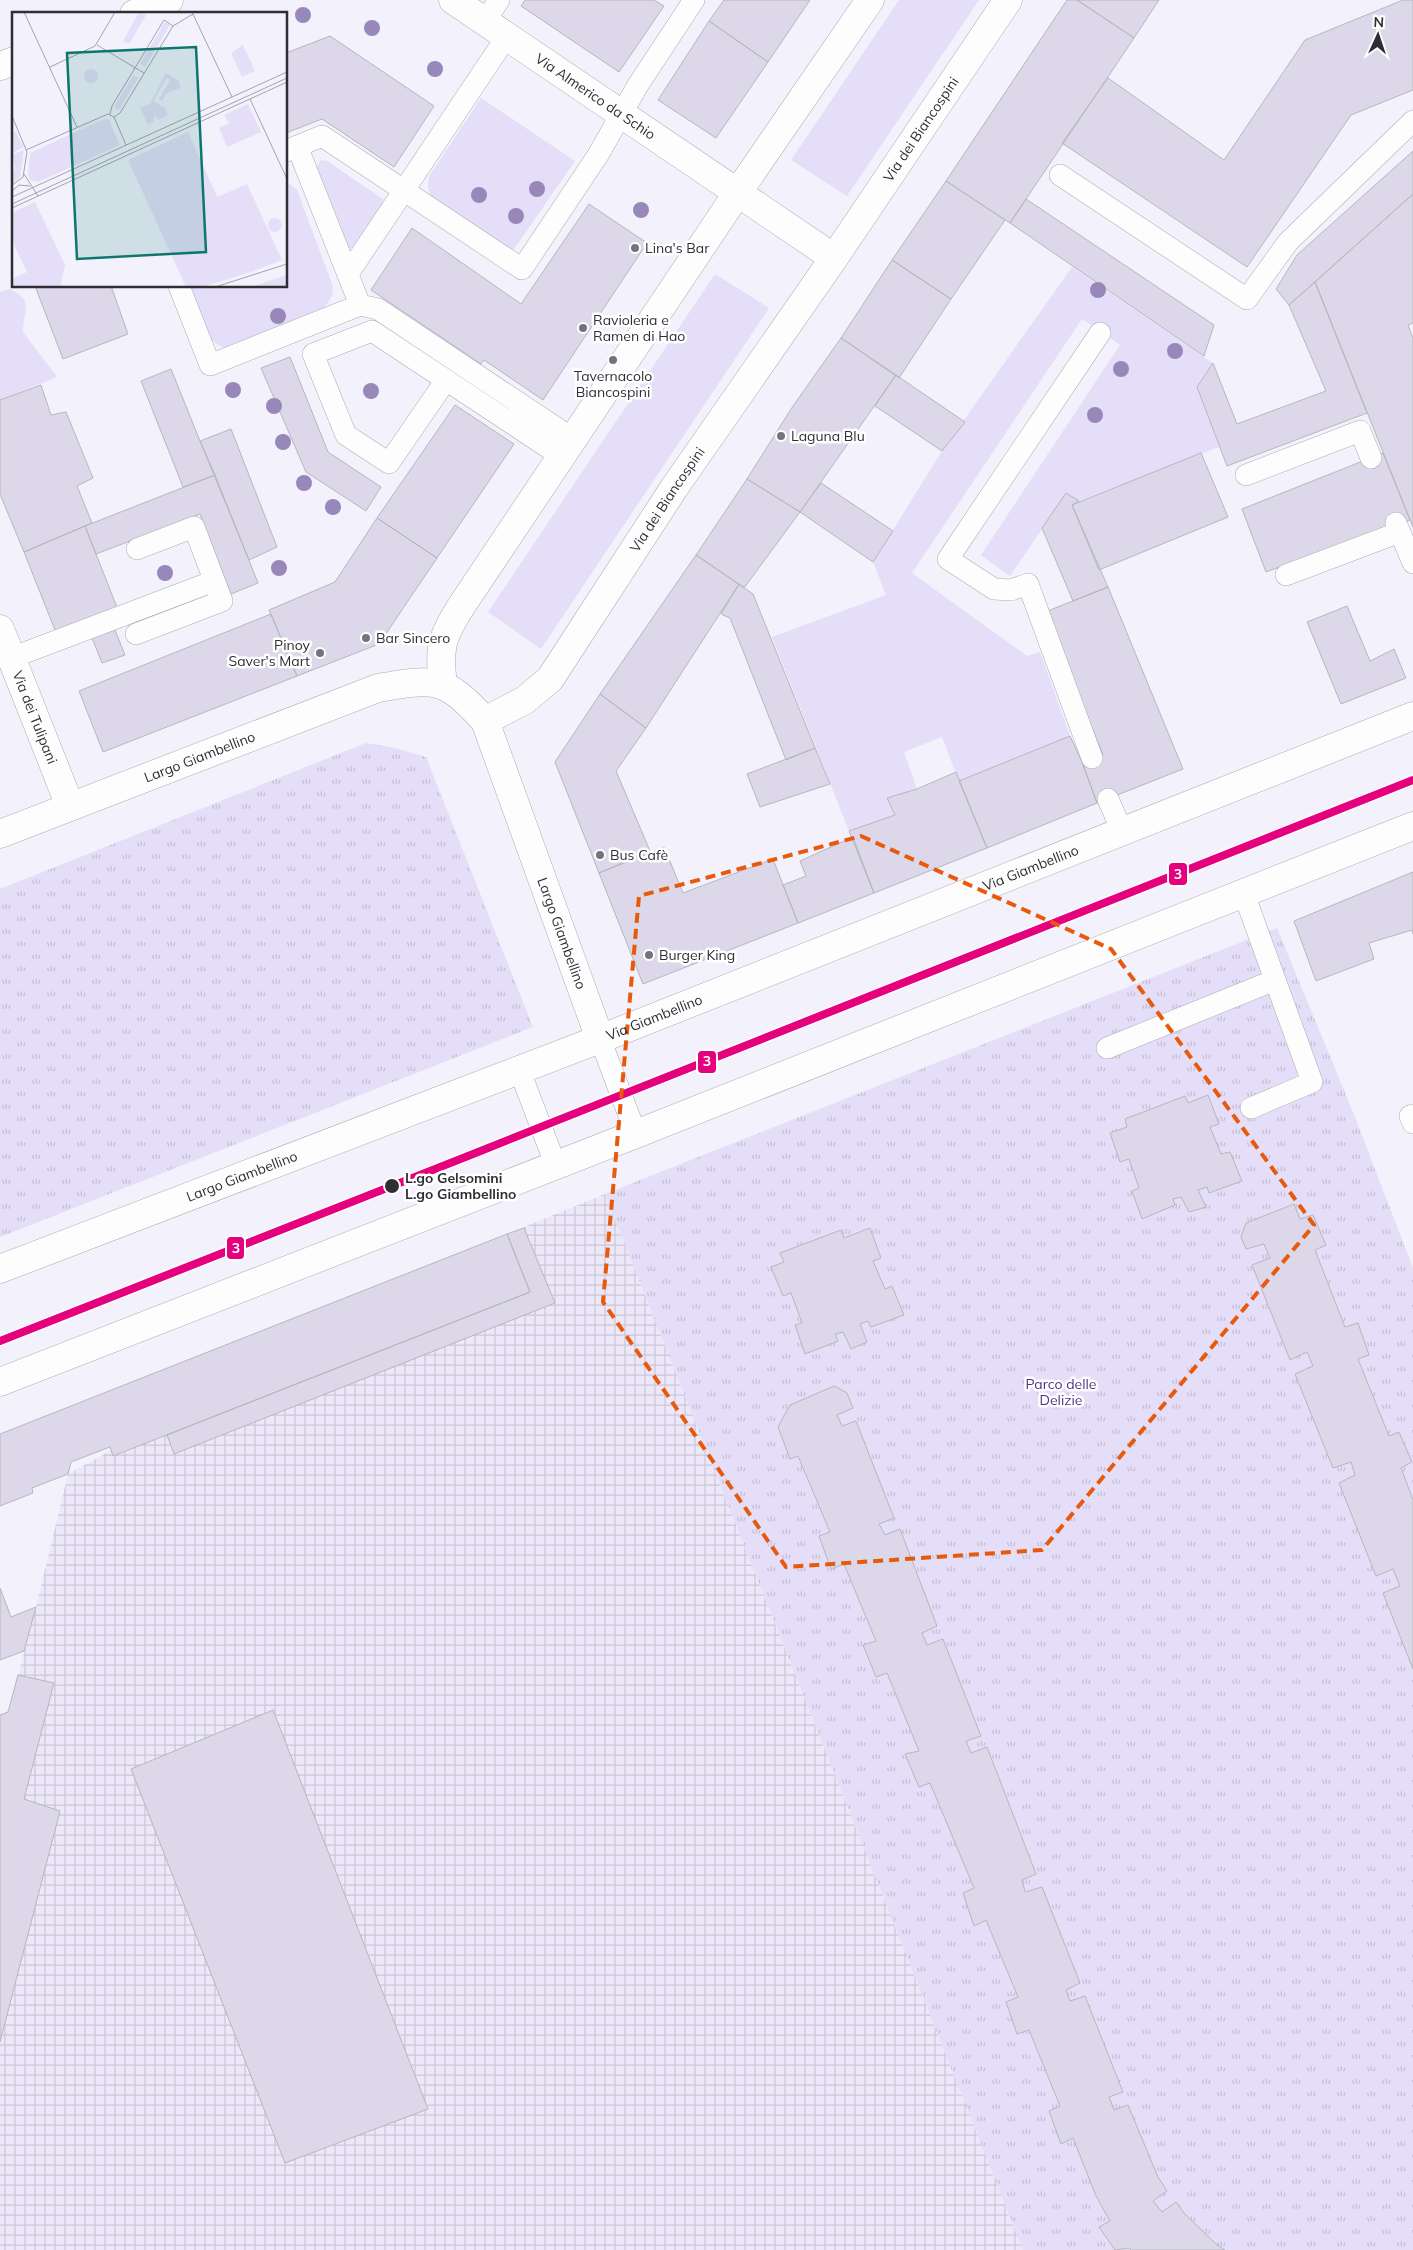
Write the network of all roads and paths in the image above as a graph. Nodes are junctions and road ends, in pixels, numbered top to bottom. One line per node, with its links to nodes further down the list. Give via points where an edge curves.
1 (169, 0): 7 (street)
2 (454, 0): 6 (street, Via Almerico da Schio)
3 (694, 0): 11 (lane)
4 (870, 0): 16 (street)
5 (1008, 0): 17 (street, Via dei Biancospini)
6 (492, 10): 8 (street, Via Almerico da Schio)
7 (139, 12)
8 (507, 36): 11 (street, Via Almerico da Schio); 15 (lane)
9 (12, 61): 10 (street)
10 (0, 66)
11 (621, 114): 15 (lane, via 598,155 522,269); 16 (street, Via Almerico da Schio)
12 (1413, 121): 14 (lane, via 1288,242 1247,299)
13 (292, 149): 15 (lane, via 322,136); 18 (lane)
14 (1060, 175)
15 (404, 191): 18 (lane)
16 (738, 192): 17 (street); 23 (street)
17 (834, 258): 35 (street, Via dei Biancospini, via 674,488 550,679 525,700)
18 (348, 274): 20 (lane)
19 (180, 288): 20 (lane, via 210,365)
20 (360, 305): 23 (lane, via 378,309)
21 (1100, 333): 36 (lane, via 948,559 994,589 1011,590 1028,584)
22 (446, 380): 22 (lane, via 389,463 346,435 313,354 372,330); 23 (lane)
23 (567, 448): 33 (street, via 448,628 439,658)
24 (1371, 458): 25 (lane, via 1360,431)
25 (1246, 475)
26 (137, 549): 29 (lane, via 194,528)
27 (1413, 563): 28 (lane, via 1398,528)
28 (1286, 575)
29 (214, 581): 31 (lane, via 222,600); 32 (lane)
30 (0, 629): 32 (street, Via dei Tulipani)
31 (136, 634)
32 (12, 658): 38 (street, Via dei Tulipani)
33 (443, 684): 35 (street, Largo Giambellino, via 462,697); 38 (street, Largo Giambellino, via 415,682 378,688)
34 (1413, 716): 40 (street, Via Giambellino)
35 (485, 722): 44 (street, Largo Giambellino)
36 (1092, 758)
37 (1108, 799): 40 (lane)
38 (70, 806): 41 (street, Largo Giambellino)
39 (1413, 826): 42 (street)
40 (1122, 831): 44 (street, Via Giambellino)
41 (0, 834)
42 (1244, 894): 43 (lane); 50 (street)
43 (1275, 980): 45 (lane); 47 (lane, via 1312,1082)
44 (600, 1039): 46 (street, Largo Giambellino); 50 (lane, Via Giambellino)
45 (1107, 1048)
46 (519, 1069): 51 (lane); 52 (street, Largo Giambellino)
47 (1250, 1108)
48 (1413, 1115): 49 (lane, via 1410,1116)
49 (1413, 1123)
50 (636, 1134): 51 (street)
51 (556, 1166): 53 (street)
52 (0, 1270)
53 (0, 1382)

